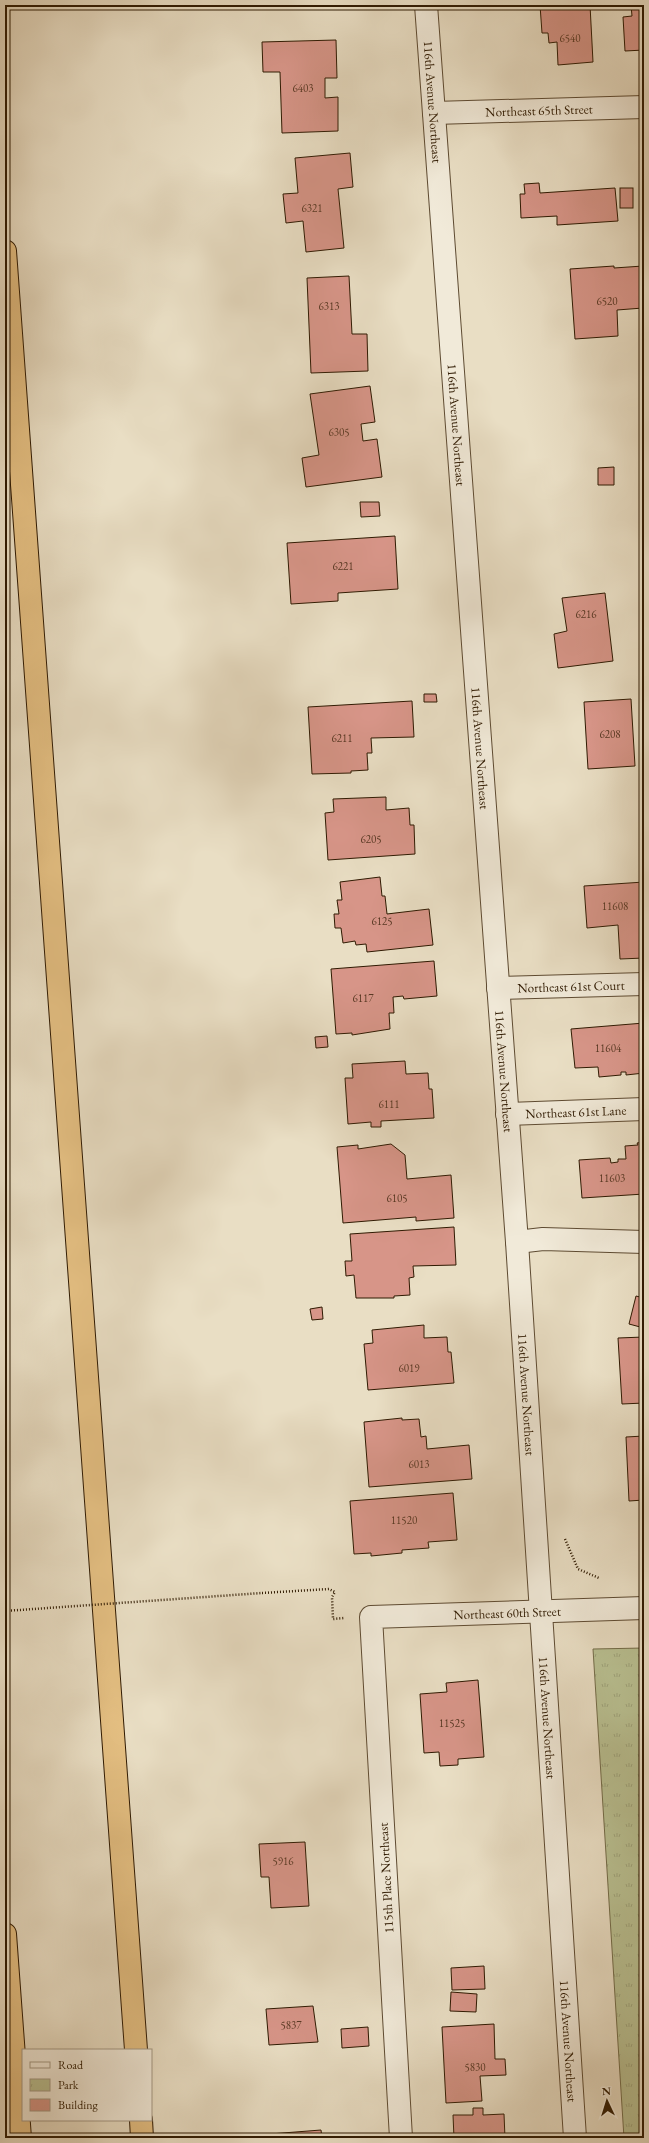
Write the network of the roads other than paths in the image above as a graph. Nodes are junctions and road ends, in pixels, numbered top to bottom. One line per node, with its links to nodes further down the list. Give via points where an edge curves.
1 (426, 5): 3 (street, 116th Avenue Northeast)
2 (644, 107): 3 (street, Northeast 65th Street)
3 (434, 113): 6 (street, 116th Avenue Northeast)
4 (5, 251): 15 (highway)
5 (644, 984): 6 (street, Northeast 61st Court)
6 (498, 988): 8 (street, 116th Avenue Northeast)
7 (644, 1109): 8 (street, Northeast 61st Lane)
8 (508, 1114): 9 (street, 116th Avenue Northeast)
9 (517, 1242): 10 (street, via 543,1239); 12 (street, 116th Avenue Northeast)
10 (644, 1242)
11 (644, 1608): 12 (street, Northeast 60th Street)
12 (541, 1612): 13 (street, Northeast 60th Street); 20 (street, 116th Avenue Northeast)
13 (371, 1617): 19 (street, 115th Place Northeast)
14 (5, 1934): 17 (highway)
15 (136, 2049)
16 (141, 2121): 18 (highway)
17 (20, 2138)
18 (142, 2138)
19 (401, 2138)
20 (576, 2138)

